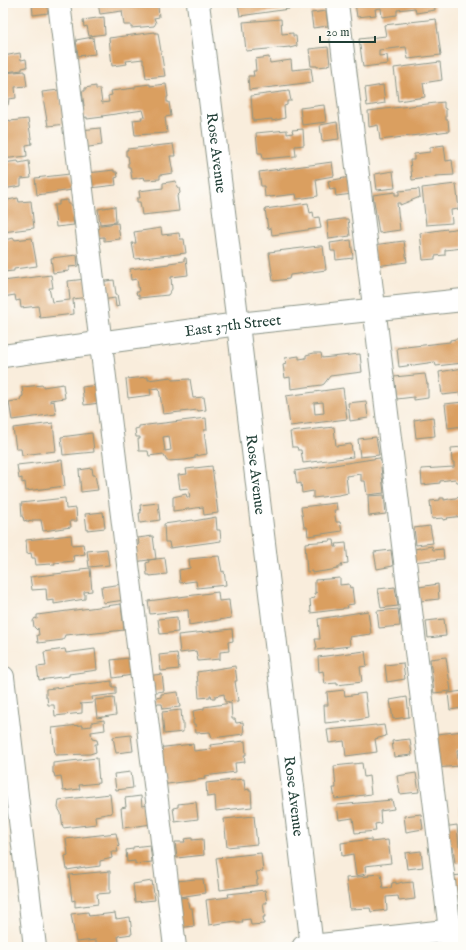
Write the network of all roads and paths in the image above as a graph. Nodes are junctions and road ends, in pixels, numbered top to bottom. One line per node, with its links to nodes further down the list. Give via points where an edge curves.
1 (59, 3): 7 (street)
2 (198, 3): 6 (street, Rose Avenue)
3 (337, 3): 5 (street)
4 (463, 300): 5 (street, East 37th Street)
5 (375, 310): 6 (street, East 37th Street); 10 (street)
6 (238, 324): 7 (street, East 37th Street); 13 (street, Rose Avenue)
7 (101, 342): 8 (street, East 37th Street); 12 (street)
8 (3, 356)
9 (3, 677): 11 (street)
10 (455, 935): 13 (street)
11 (35, 947)
12 (175, 947)
13 (309, 947)

